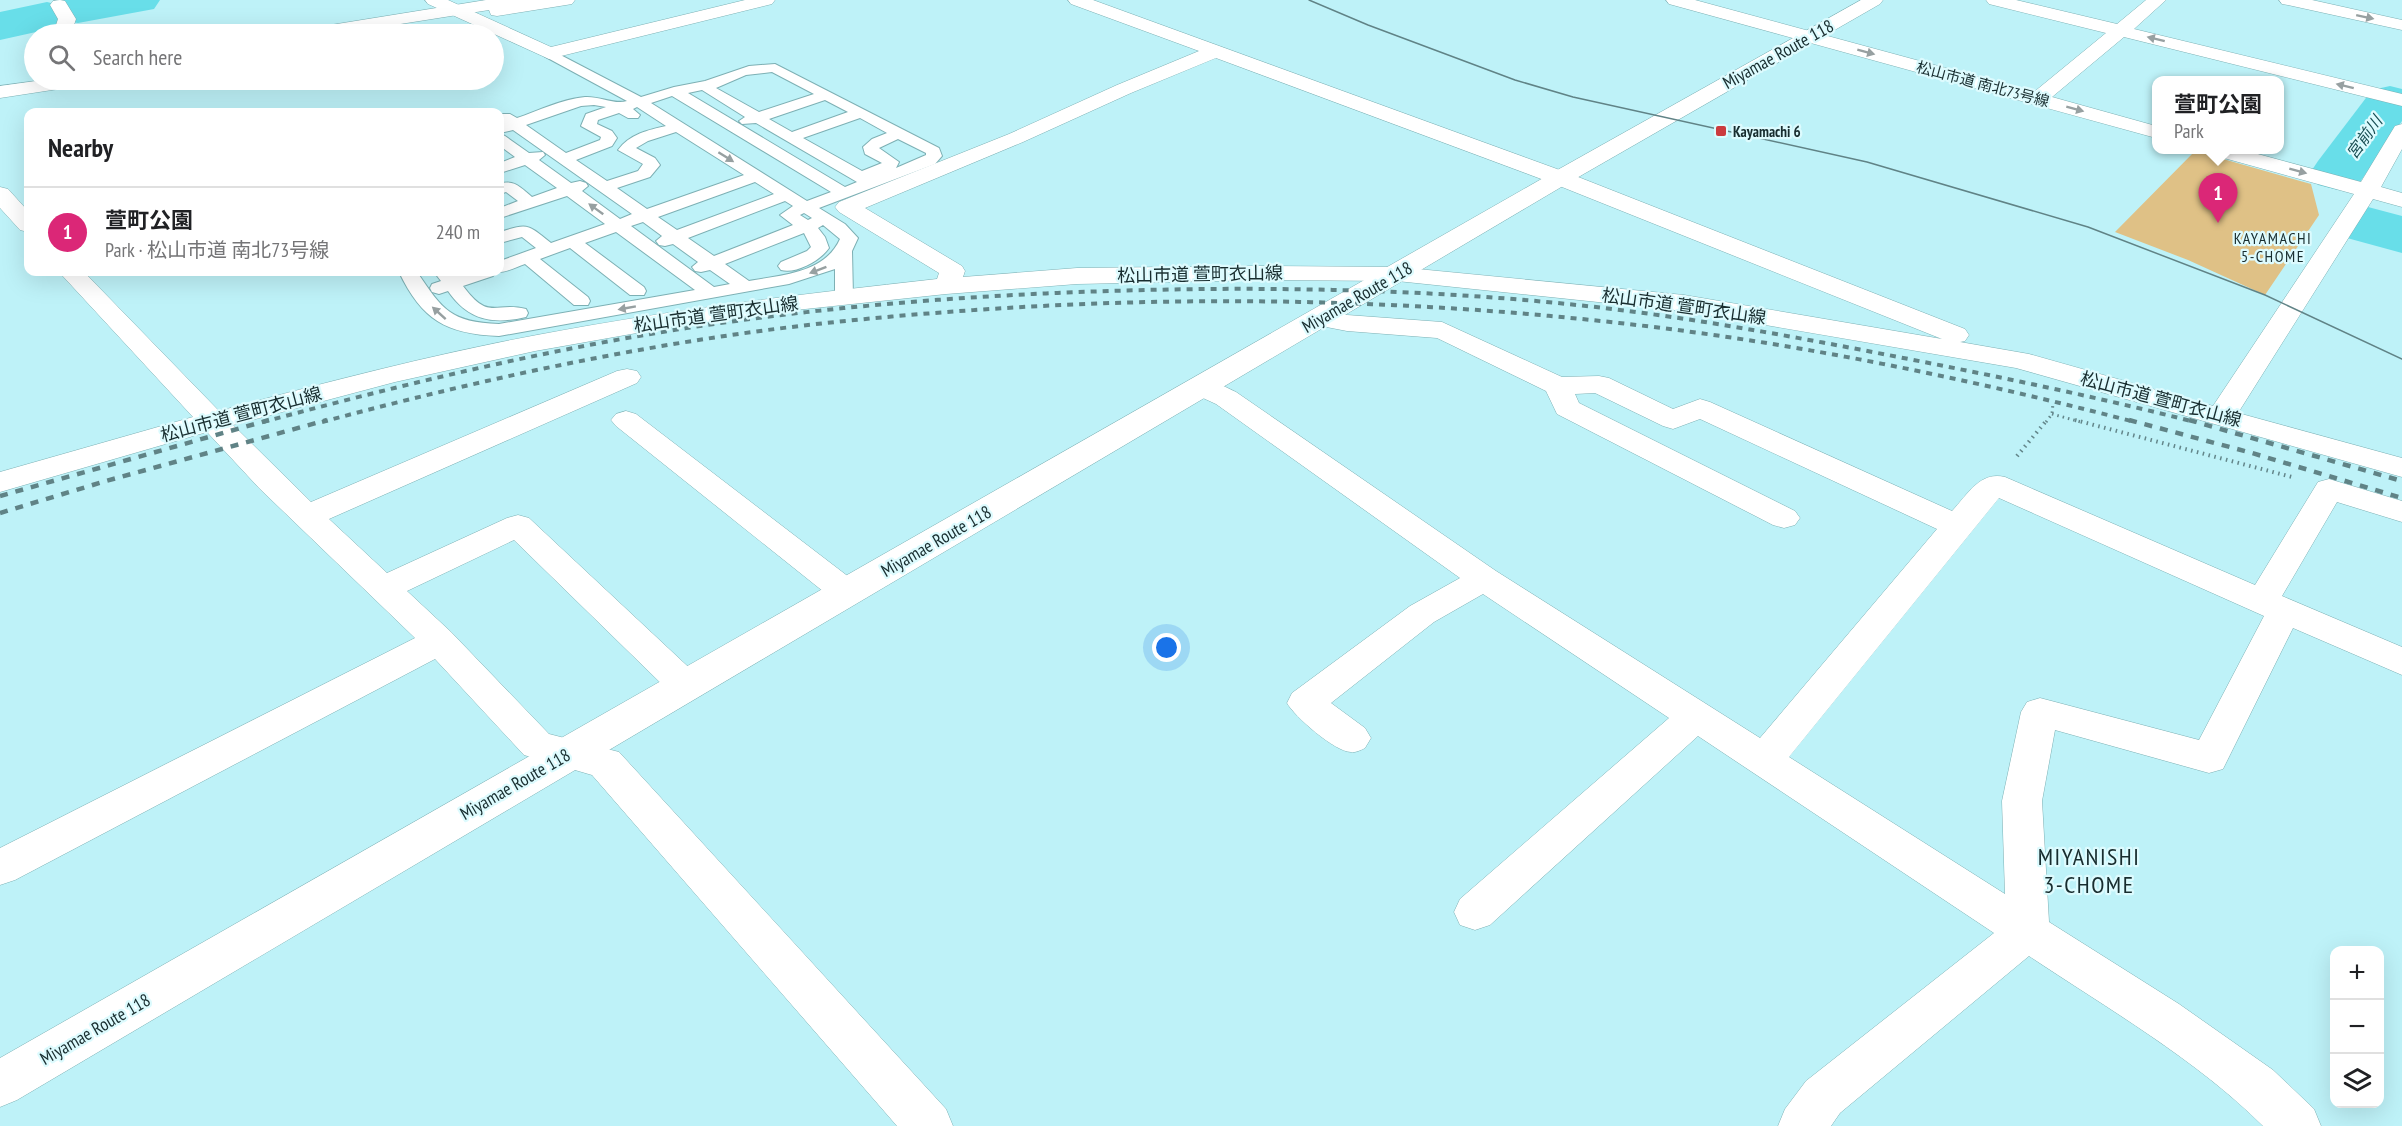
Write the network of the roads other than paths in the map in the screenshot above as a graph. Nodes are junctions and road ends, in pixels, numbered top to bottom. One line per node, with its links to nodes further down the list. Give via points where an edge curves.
1 (434, 0): 12 (street)
2 (519, 0): 12 (street)
3 (566, 0): 12 (street)
4 (766, 0): 22 (street)
5 (1079, 0): 21 (street)
6 (1675, 0): 20 (street, 松山市道 南北73号線)
7 (1874, 0): 20 (street, Miyamae Route 118)
8 (1995, 0): 18 (street)
9 (2157, 0): 18 (street)
10 (2288, 0): 17 (street, one-way to 17)
11 (59, 5): 13 (street, via 67,19)
12 (464, 13): 14 (street); 15 (street); 16 (street)
13 (65, 24)
14 (381, 24)
15 (406, 24)
16 (487, 24)
17 (2402, 25)
18 (2122, 31): 30 (street); 32 (street, one-way to 18)
19 (504, 32): 22 (street)
20 (1810, 36): 30 (street, 松山市道 南北73号線, one-way to 30); 51 (street, Miyamae Route 118)
21 (1214, 52): 51 (street); 86 (street, via 847,207 952,271)
22 (549, 53): 31 (lane)
23 (24, 82): 24 (street)
24 (0, 84)
25 (709, 85): 27 (lane); 29 (lane, via 766,67); 35 (lane, via 709,90)
26 (24, 86): 28 (street)
27 (674, 91): 31 (lane); 37 (lane)
28 (0, 92)
29 (827, 95): 33 (lane); 34 (lane)
30 (2038, 99): 39 (street, 松山市道 南北73号線, one-way to 39)
31 (627, 100): 36 (lane, via 592,100); 40 (lane); 42 (lane); 47 (lane, via 589,121 589,126 607,134 607,143)
32 (2402, 100)
33 (775, 112): 34 (lane, via 792,121 830,108); 35 (lane)
34 (855, 115): 41 (lane); 43 (lane)
35 (757, 118): 37 (lane); 43 (lane)
36 (505, 122): 47 (lane)
37 (733, 126): 44 (lane); 58 (lane)
38 (2402, 130): 57 (street)
39 (2152, 131)
40 (659, 133): 42 (lane); 54 (lane, via 635,141 626,150 649,161 650,169 644,174)
41 (900, 133): 52 (lane, via 870,147 891,162); 52 (lane, via 933,151 934,156 929,161)
42 (678, 135): 44 (lane); 53 (lane)
43 (791, 137): 52 (lane)
44 (696, 138): 50 (lane, one-way to 50)
45 (504, 142): 48 (lane)
46 (2236, 154): 57 (street, one-way to 57)
47 (559, 155): 48 (lane); 54 (lane)
48 (527, 159): 49 (lane); 56 (lane)
49 (504, 167)
50 (756, 176): 53 (lane); 59 (lane)
51 (1560, 178): 81 (street, Miyamae Route 118); 94 (street)
52 (865, 180): 58 (lane)
53 (736, 183): 61 (lane); 65 (lane)
54 (601, 184): 56 (lane); 65 (lane)
55 (504, 188): 62 (lane, via 508,186)
56 (570, 190): 62 (lane); 68 (lane, one-way to 56)
57 (2368, 190): 60 (street); 98 (street)
58 (844, 193): 66 (lane)
59 (787, 195): 61 (lane); 66 (lane)
60 (2402, 200)
61 (768, 202): 66 (lane); 67 (lane)
62 (530, 203): 64 (lane)
63 (709, 208): 67 (lane)
64 (504, 212)
65 (645, 215): 68 (lane); 70 (lane)
66 (806, 216): 71 (lane); 75 (lane, via 839,228 849,238); 82 (lane, via 819,239 820,248 813,255 790,266)
67 (730, 222): 70 (lane); 71 (lane)
68 (618, 225): 72 (lane); 73 (lane)
69 (504, 237): 74 (lane, via 524,230)
70 (675, 237): 73 (lane); 78 (lane)
71 (756, 240): 76 (lane); 78 (lane)
72 (572, 241): 74 (lane); 88 (lane)
73 (648, 247): 80 (lane)
74 (548, 249): 77 (lane)
75 (844, 253): 87 (lane, one-way to 87, via 815,272); 91 (lane)
76 (779, 255)
77 (527, 257): 79 (lane); 92 (lane)
78 (706, 259): 80 (lane); 82 (lane)
79 (504, 266)
80 (685, 273): 82 (lane); 88 (lane); 89 (lane)
81 (1397, 274): 86 (street, 松山市道 萱町衣山線, via 1077,276); 93 (street, Miyamae Route 118); 94 (street, 松山市道 萱町衣山線, via 1684,303)
82 (729, 275): 87 (lane)
83 (75, 276): 100 (street)
84 (411, 276): 90 (lane)
85 (448, 278): 90 (lane); 92 (lane, via 469,307 492,315)
86 (946, 286): 91 (street, 松山市道 萱町衣山線)
87 (746, 287): 89 (lane)
88 (637, 291): 92 (lane)
89 (711, 293): 90 (lane, one-way to 90, via 499,330 472,330 450,323 434,312)
90 (423, 294)
91 (844, 297): 100 (street, 松山市道 萱町衣山線, via 665,320 535,343 392,374)
92 (581, 302)
93 (1320, 318): 96 (street, via 1442,330); 97 (street, Miyamae Route 118)
94 (2019, 360): 98 (street, 松山市道 萱町衣山線)
95 (627, 377): 104 (street)
96 (1558, 386): 105 (street, via 1567,408); 106 (street, via 1599,384 1674,420 1700,408)
97 (1202, 387): 107 (street, via 1226,398); 109 (street, Miyamae Route 118)
98 (2221, 416): 101 (street, 松山市道 萱町衣山線)
99 (626, 420): 109 (street)
100 (213, 421): 102 (street, 松山市道 萱町衣山線); 104 (street)
101 (2402, 468)
102 (0, 482)
103 (2402, 512): 110 (street, via 2329,489)
104 (307, 516): 108 (street)
105 (1784, 518)
106 (1957, 526): 110 (street, via 1994,484); 117 (street)
107 (1484, 579): 114 (street); 115 (street, via 1422,614 1305,703)
108 (383, 588): 111 (street); 113 (street, via 518,525)
109 (846, 592): 113 (street, Miyamae Route 118)
110 (2273, 606): 112 (street); 120 (street, via 2209,758 2040,712 2022,801)
111 (439, 641): 116 (street, via 537,745); 118 (street)
112 (2402, 662)
113 (686, 685): 116 (street, Miyamae Route 118)
114 (1696, 716): 117 (street); 119 (street)
115 (1352, 738)
116 (569, 752): 121 (street, Miyamae Route 118); 122 (street, via 605,763)
117 (1764, 760): 120 (street)
118 (0, 868)
119 (1475, 912)
120 (2028, 931): 123 (street, via 1823,1097); 124 (street, via 2172,1025 2256,1086)
121 (0, 1084)
122 (929, 1126)
123 (1802, 1126)
124 (2297, 1126)

